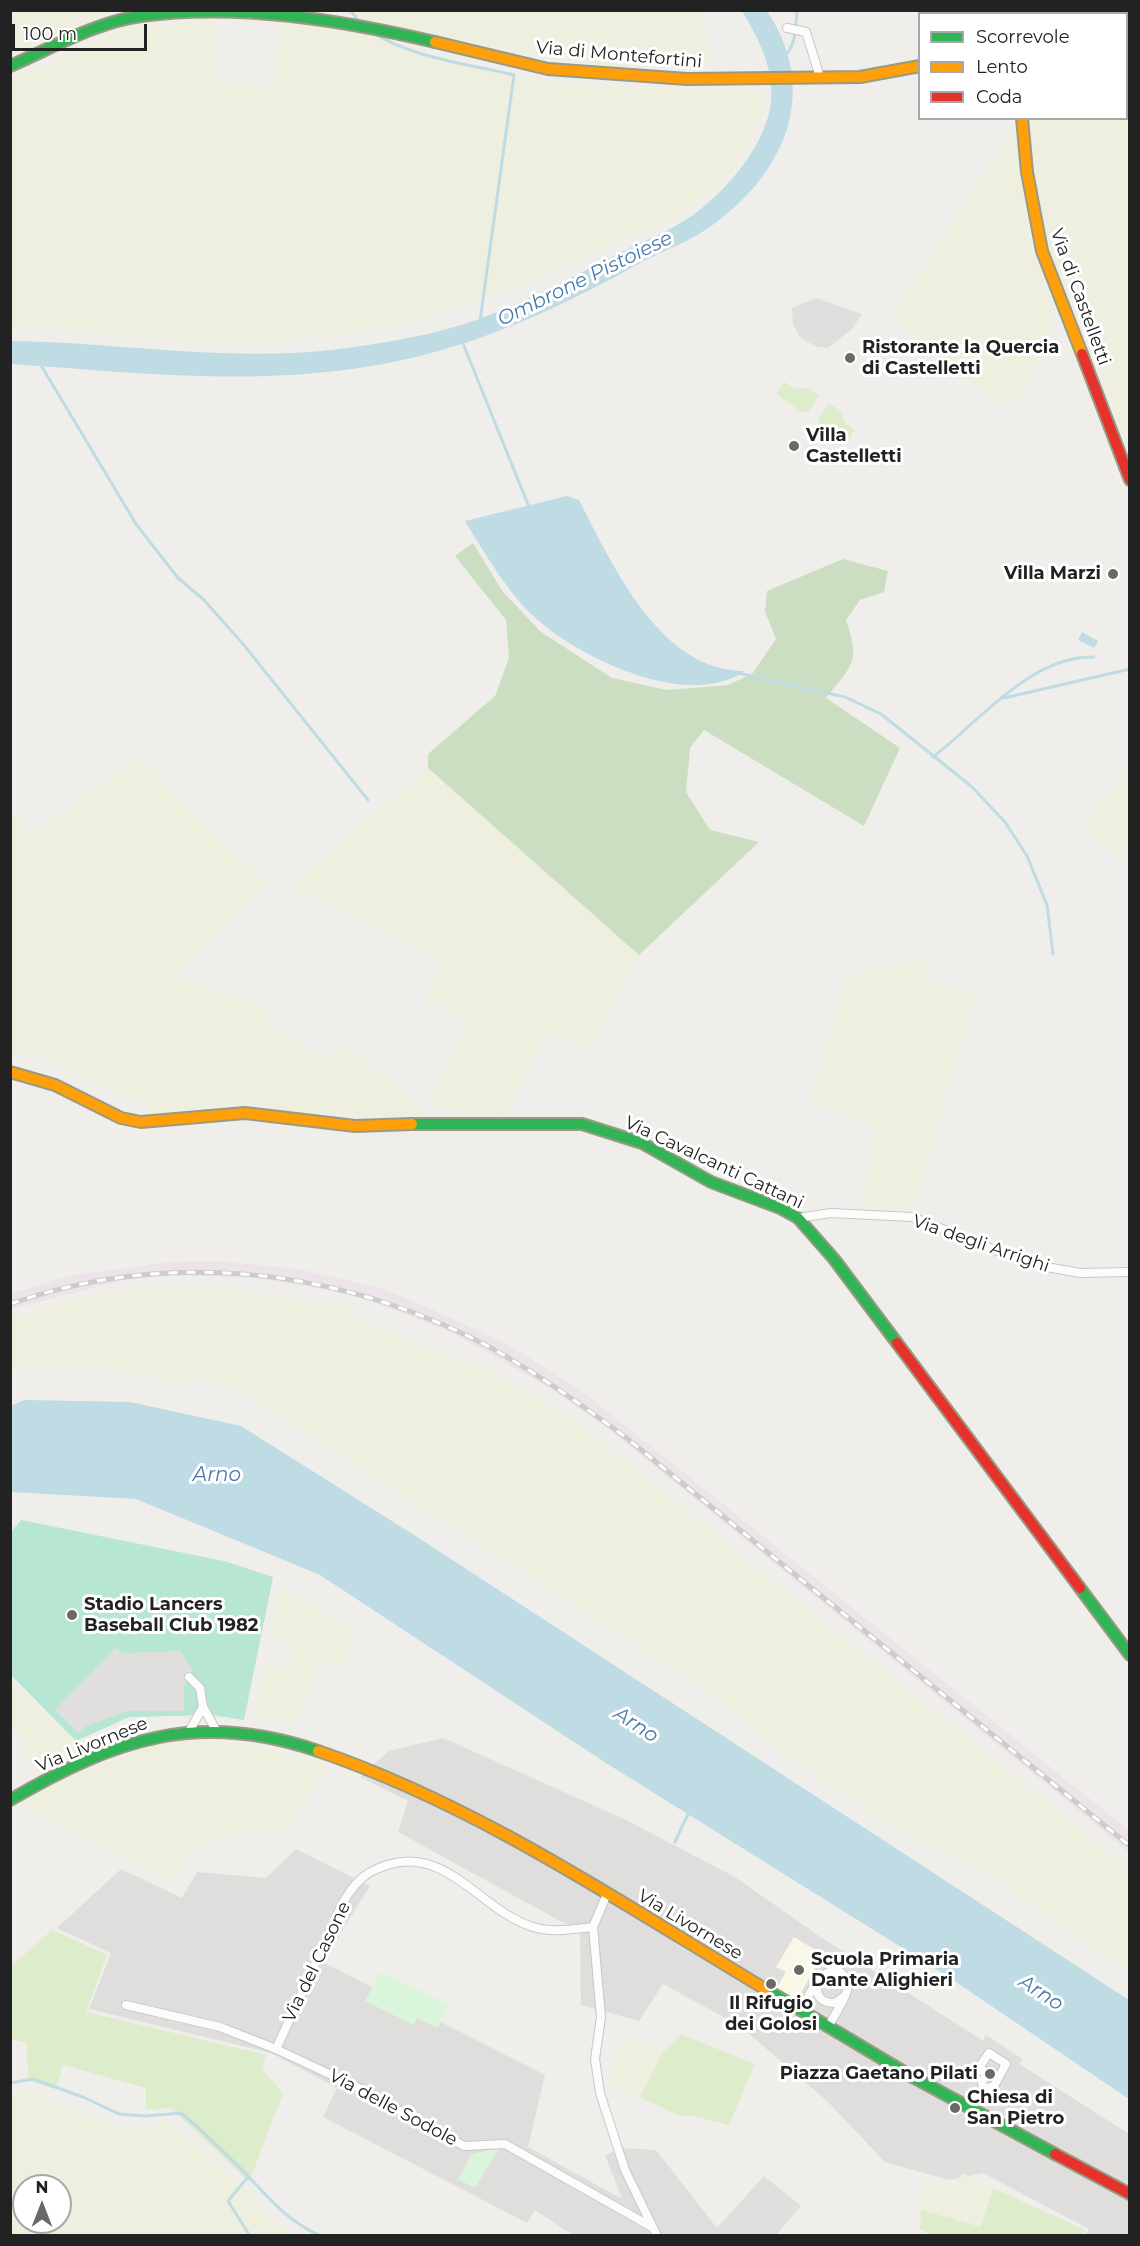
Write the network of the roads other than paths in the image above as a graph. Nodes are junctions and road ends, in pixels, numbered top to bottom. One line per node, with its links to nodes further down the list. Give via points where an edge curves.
1 (787, 28): 4 (street, via 806,32)
2 (10, 66): 4 (main road, Via di Montefortini, via 102,26 141,16 230,12 313,18 393,32 548,69 687,79)
3 (918, 66): 4 (main road, Via di Montefortini, via 878,75)
4 (820, 77)
5 (1022, 120): 6 (main road, Via di Castelletti, via 1027,172 1042,250)
6 (1130, 480)
7 (10, 1072): 8 (main road, Via Cavalcanti Cattani, via 55,1085 121,1118 141,1122 245,1113 355,1126 523,1121 582,1124 625,1136 711,1182)
8 (798, 1218): 9 (street, Via degli Arrighi, via 831,1213 912,1217 1030,1264 1080,1273); 10 (main road, Via Cavalcanti Cattani, via 834,1259)
9 (1130, 1272)
10 (1130, 1655)
11 (189, 1677): 12 (street, via 200,1688)
12 (203, 1707): 13 (street); 14 (street)
13 (190, 1730): 14 (main road, Via Livornese); 15 (main road, Via Livornese, via 114,1750)
14 (216, 1730): 16 (main road, Via Livornese, via 278,1741 387,1776 448,1803)
15 (10, 1800)
16 (607, 1894): 17 (street); 21 (main road, Via Livornese)
17 (592, 1927): 23 (street, Via del Casone, via 555,1931 534,1927 517,1920 442,1868 422,1862 396,1863 377,1869 359,1880 343,1905); 27 (street, via 601,2017 595,2059 600,2093 625,2170)
18 (818, 1981): 19 (street, via 817,1994 826,2002 835,2003); 19 (street, via 825,1973 839,1971 848,1980); 21 (street)
19 (846, 1993): 22 (street)
20 (126, 2005): 23 (street, Via delle Sodole, via 220,2027)
21 (802, 2011): 22 (main road, Via Livornese)
22 (829, 2026): 25 (main road, Via Livornese)
23 (276, 2049): 27 (street, Via delle Sodole, via 359,2088 464,2146 505,2144)
24 (983, 2089): 24 (street, via 994,2086 1006,2064 988,2053 980,2066 986,2076); 25 (street)
25 (972, 2108): 26 (main road, Via Livornese)
26 (1130, 2194)
27 (651, 2226): 28 (street)
28 (657, 2235)

